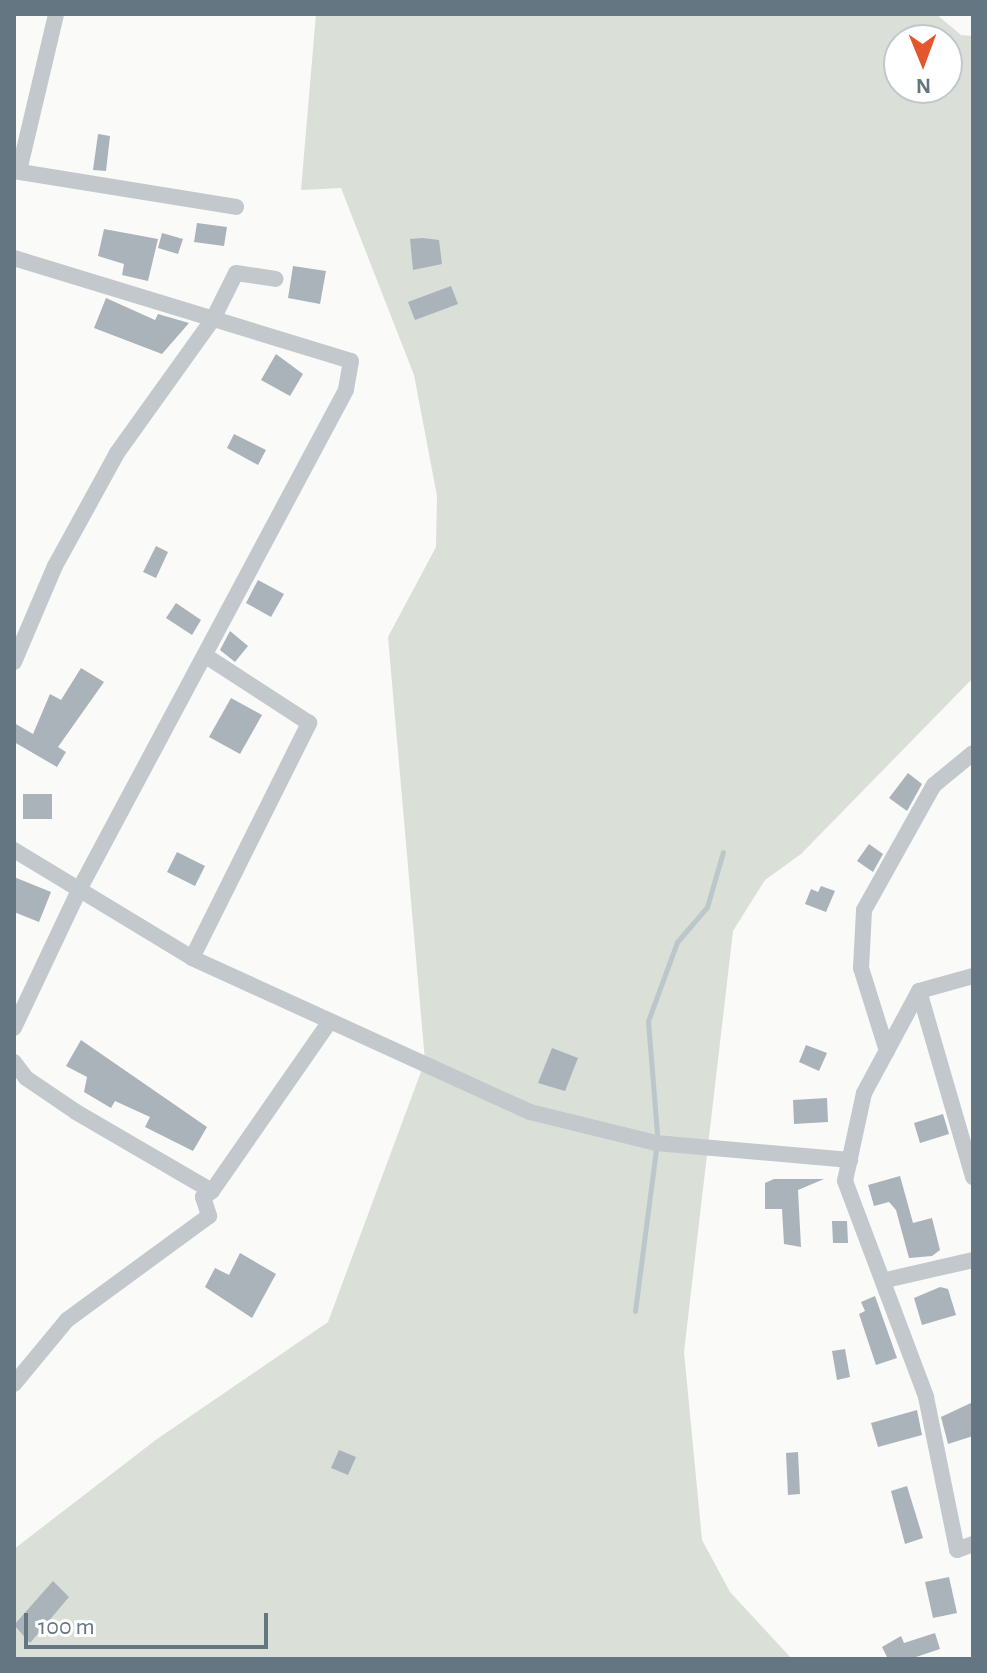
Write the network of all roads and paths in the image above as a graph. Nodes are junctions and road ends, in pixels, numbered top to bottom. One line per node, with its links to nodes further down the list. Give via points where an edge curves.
1 (56, 15): 2 (street)
2 (17, 171): 3 (street)
3 (236, 207)
4 (14, 258): 6 (street)
5 (276, 279): 6 (street, via 236,273)
6 (213, 319): 7 (street, via 351,361 346,390); 8 (street, via 117,453 55,566)
7 (206, 656): 11 (street); 12 (street, via 309,723)
8 (14, 662)
9 (973, 753): 17 (street, via 934,785 864,910 861,968)
10 (14, 850): 11 (street)
11 (81, 886): 12 (street); 16 (street)
12 (192, 958): 15 (street)
13 (973, 976): 14 (street)
14 (919, 991): 17 (street); 20 (street)
15 (328, 1024): 19 (street, via 530,1112 656,1143); 21 (street)
16 (14, 1028)
17 (887, 1051): 19 (street, via 864,1093)
18 (14, 1062): 21 (street, via 26,1078 76,1112)
19 (850, 1160): 23 (street, via 845,1181)
20 (973, 1177)
21 (212, 1191): 24 (street, via 203,1197 209,1216 67,1320)
22 (973, 1260): 23 (street)
23 (886, 1280): 25 (street, via 926,1397 957,1550)
24 (14, 1384)
25 (973, 1544)

